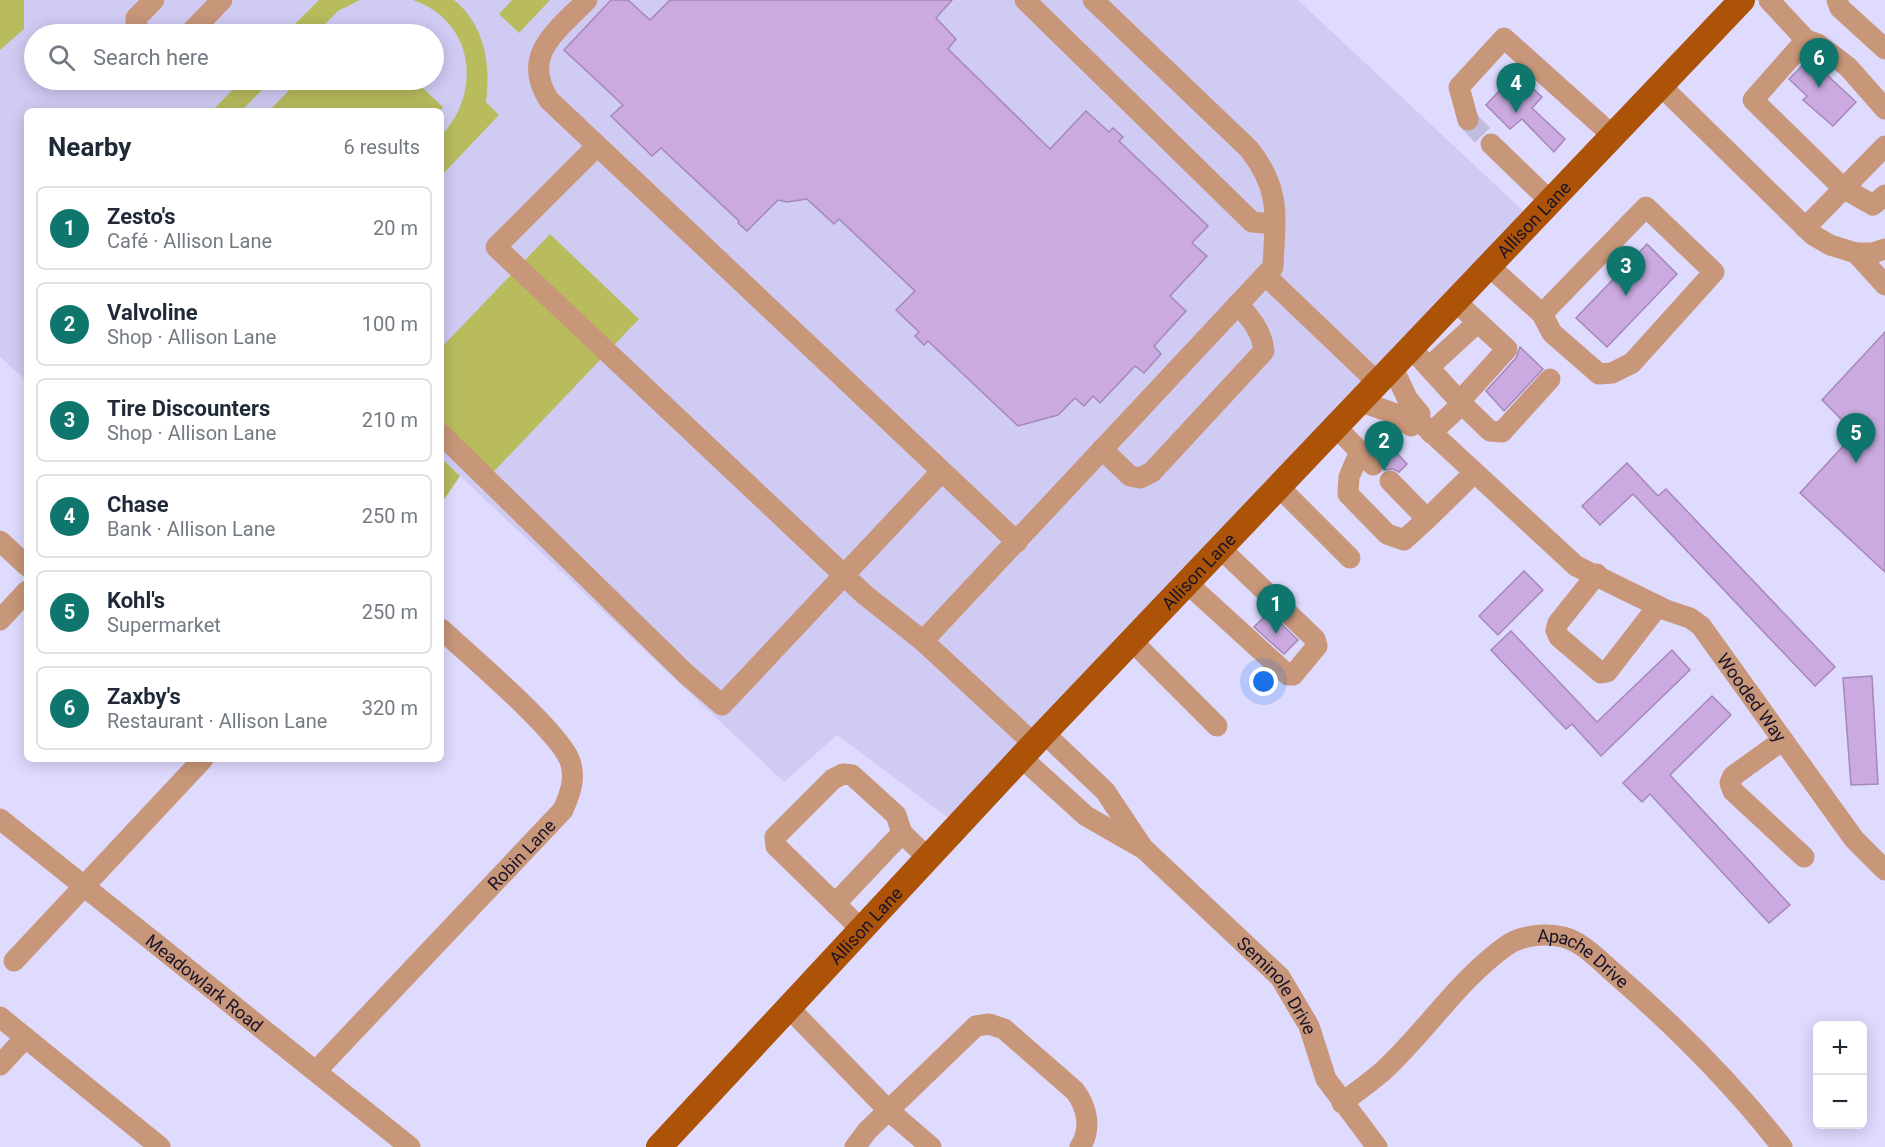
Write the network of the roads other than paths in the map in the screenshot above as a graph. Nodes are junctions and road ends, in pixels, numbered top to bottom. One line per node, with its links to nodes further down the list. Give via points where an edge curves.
1 (154, 0): 9 (street, via 136,18)
2 (222, 0): 10 (street)
3 (587, 0): 18 (street, via 549,39 540,53 537,69 549,100)
4 (1025, 0): 23 (street, via 1252,222)
5 (1093, 0): 23 (street, via 1249,149 1272,186)
6 (1742, 0): 13 (main road, Allison Lane)
7 (1769, 0): 11 (street)
8 (1837, 0): 12 (street, via 1840,8)
9 (136, 24)
10 (199, 24)
11 (1806, 40): 14 (street, via 1830,51); 20 (street, via 1753,100)
12 (1885, 49)
13 (1660, 85): 16 (main road, Allison Lane); 24 (street)
14 (1885, 109)
15 (1468, 120): 16 (street, via 1459,87 1504,39)
16 (1612, 135): 22 (main road, Allison Lane)
17 (1491, 144): 22 (street)
18 (597, 146): 44 (street); 55 (street, via 496,247)
19 (1885, 146): 20 (street)
20 (1843, 188): 21 (street, via 1873,205); 24 (street)
21 (1885, 195)
22 (1550, 201): 27 (main road, Allison Lane)
23 (1274, 224): 28 (street, via 1273,267)
24 (1805, 228): 26 (street, via 1830,246)
25 (1885, 249): 26 (street)
26 (1856, 253): 29 (street)
27 (1488, 265): 30 (main road, Allison Lane); 32 (street)
28 (1265, 275): 31 (street); 36 (street)
29 (1885, 285)
30 (1454, 300): 33 (street); 34 (main road, Allison Lane)
31 (1238, 304): 43 (street); 43 (street, via 1263,337 1264,351 1152,472 1140,478 1130,476)
32 (1542, 314): 32 (street, via 1552,333 1599,374 1612,373 1632,363 1714,272 1646,207)
33 (1478, 322): 35 (street); 39 (street, via 1507,349)
34 (1410, 347): 35 (street); 36 (main road, Allison Lane)
35 (1429, 367): 39 (street)
36 (1385, 374): 38 (main road, Allison Lane); 41 (street, via 1407,398)
37 (1550, 380): 39 (street, via 1502,432 1490,431)
38 (1359, 401): 40 (main road, Allison Lane); 41 (street, via 1393,413 1411,426)
39 (1461, 403): 41 (street)
40 (1335, 426): 47 (main road, Allison Lane); 48 (street, via 1366,458 1349,477 1348,494 1387,534 1404,540)
41 (1425, 427): 45 (street, Wooded Way)
42 (444, 437): 55 (street, via 722,705)
43 (1102, 449): 50 (street)
44 (941, 472): 50 (street); 55 (street)
45 (1474, 473): 48 (street); 54 (street, Wooded Way, via 1576,566)
46 (1390, 481): 48 (street)
47 (1278, 486): 51 (main road, Allison Lane); 52 (street)
48 (1427, 519)
49 (0, 541): 53 (street)
50 (1017, 542): 61 (street)
51 (1220, 548): 56 (main road, Allison Lane); 56 (street, via 1315,639 1317,646 1293,675 1288,675)
52 (1350, 558)
53 (24, 563)
54 (1592, 572): 58 (street, Wooded Way); 58 (street, via 1556,630 1601,673 1607,672)
55 (844, 575): 61 (street)
56 (1187, 583): 62 (main road, Allison Lane)
57 (24, 594): 59 (street)
58 (1658, 606): 64 (street, Wooded Way, via 1701,626)
59 (0, 620)
60 (444, 632): 81 (street, Robin Lane, via 557,739 570,763 571,792 563,810)
61 (924, 641): 65 (street)
62 (1132, 641): 63 (street); 65 (main road, Allison Lane)
63 (1217, 726)
64 (1783, 740): 70 (street, via 1733,776 1730,783 1733,791); 72 (street, Wooded Way, via 1854,839)
65 (1033, 744): 69 (street, Seminole Drive, via 1105,791); 69 (street, Seminole Drive, via 1086,816); 71 (main road, Allison Lane)
66 (200, 762): 73 (street)
67 (0, 819): 73 (street, Meadowlark Road)
68 (902, 833): 71 (street); 74 (street); 74 (street, via 896,815 852,775 843,774 833,779 775,837 776,846)
69 (1143, 848): 82 (street, Seminole Drive, via 1280,977 1309,1026 1326,1079)
70 (1804, 857)
71 (928, 858): 75 (main road, Allison Lane)
72 (1885, 870)
73 (84, 885): 76 (street); 81 (street, Meadowlark Road)
74 (836, 904): 75 (street)
75 (861, 929): 77 (main road, Allison Lane)
76 (14, 961)
77 (790, 1009): 83 (street); 86 (main road, Allison Lane)
78 (0, 1017): 79 (street)
79 (25, 1038): 80 (street); 84 (street)
80 (0, 1065)
81 (317, 1070): 85 (street, Meadowlark Road)
82 (1342, 1103): 90 (street, Seminole Drive); 91 (street, Apache Drive, via 1382,1072 1476,971 1508,944 1544,935 1564,937 1585,948 1635,991 1727,1082)
83 (888, 1110): 87 (street); 88 (street); 89 (street, via 976,1026 989,1024 1004,1029 1075,1091 1083,1102 1087,1122)
84 (160, 1147)
85 (410, 1147)
86 (659, 1147)
87 (855, 1147)
88 (931, 1147)
89 (1080, 1147)
90 (1377, 1147)
91 (1782, 1147)

